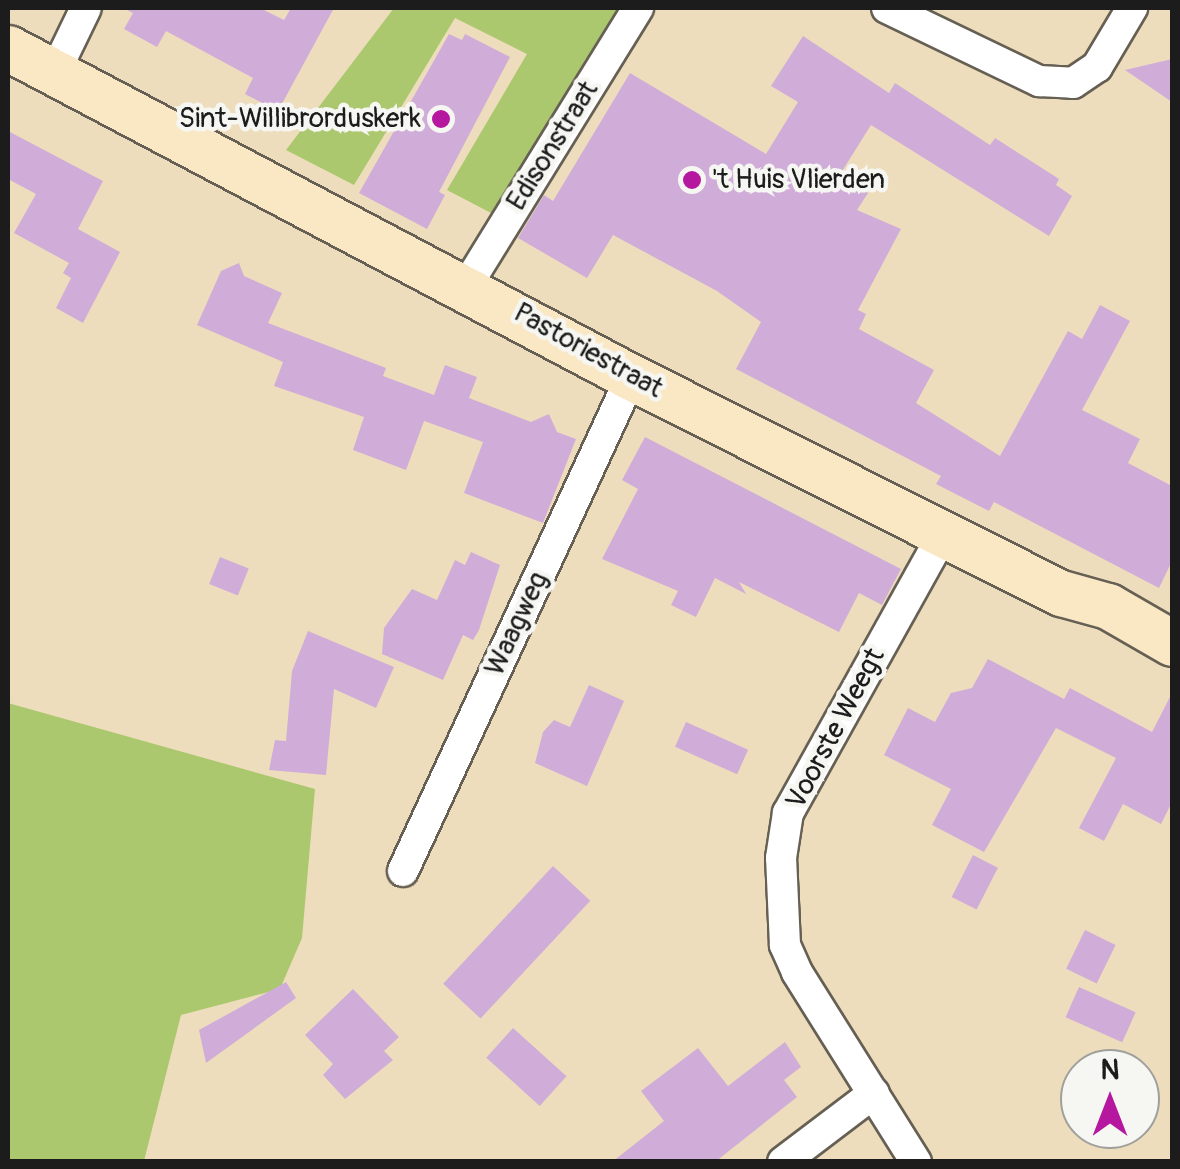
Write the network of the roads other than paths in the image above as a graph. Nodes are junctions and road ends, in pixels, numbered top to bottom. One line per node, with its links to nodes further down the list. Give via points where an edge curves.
1 (86, 8): 6 (street)
2 (638, 8): 7 (street, Edisonstraat)
3 (887, 8): 4 (street, via 1039,81 1073,83 1097,66)
4 (1132, 8)
5 (8, 48): 6 (street, Pastoriestraat)
6 (56, 72): 7 (street, Pastoriestraat)
7 (467, 285): 8 (street, Pastoriestraat)
8 (631, 377): 9 (street, Pastoriestraat); 11 (street, Waagweg)
9 (943, 534): 10 (street, Pastoriestraat, via 1061,594 1108,606); 12 (street, Voorste Weegt, via 788,813 781,858 785,945)
10 (1172, 643)
11 (403, 871)
12 (874, 1093): 13 (street); 14 (street, Voorste Weegt)
13 (783, 1162)
14 (916, 1162)

